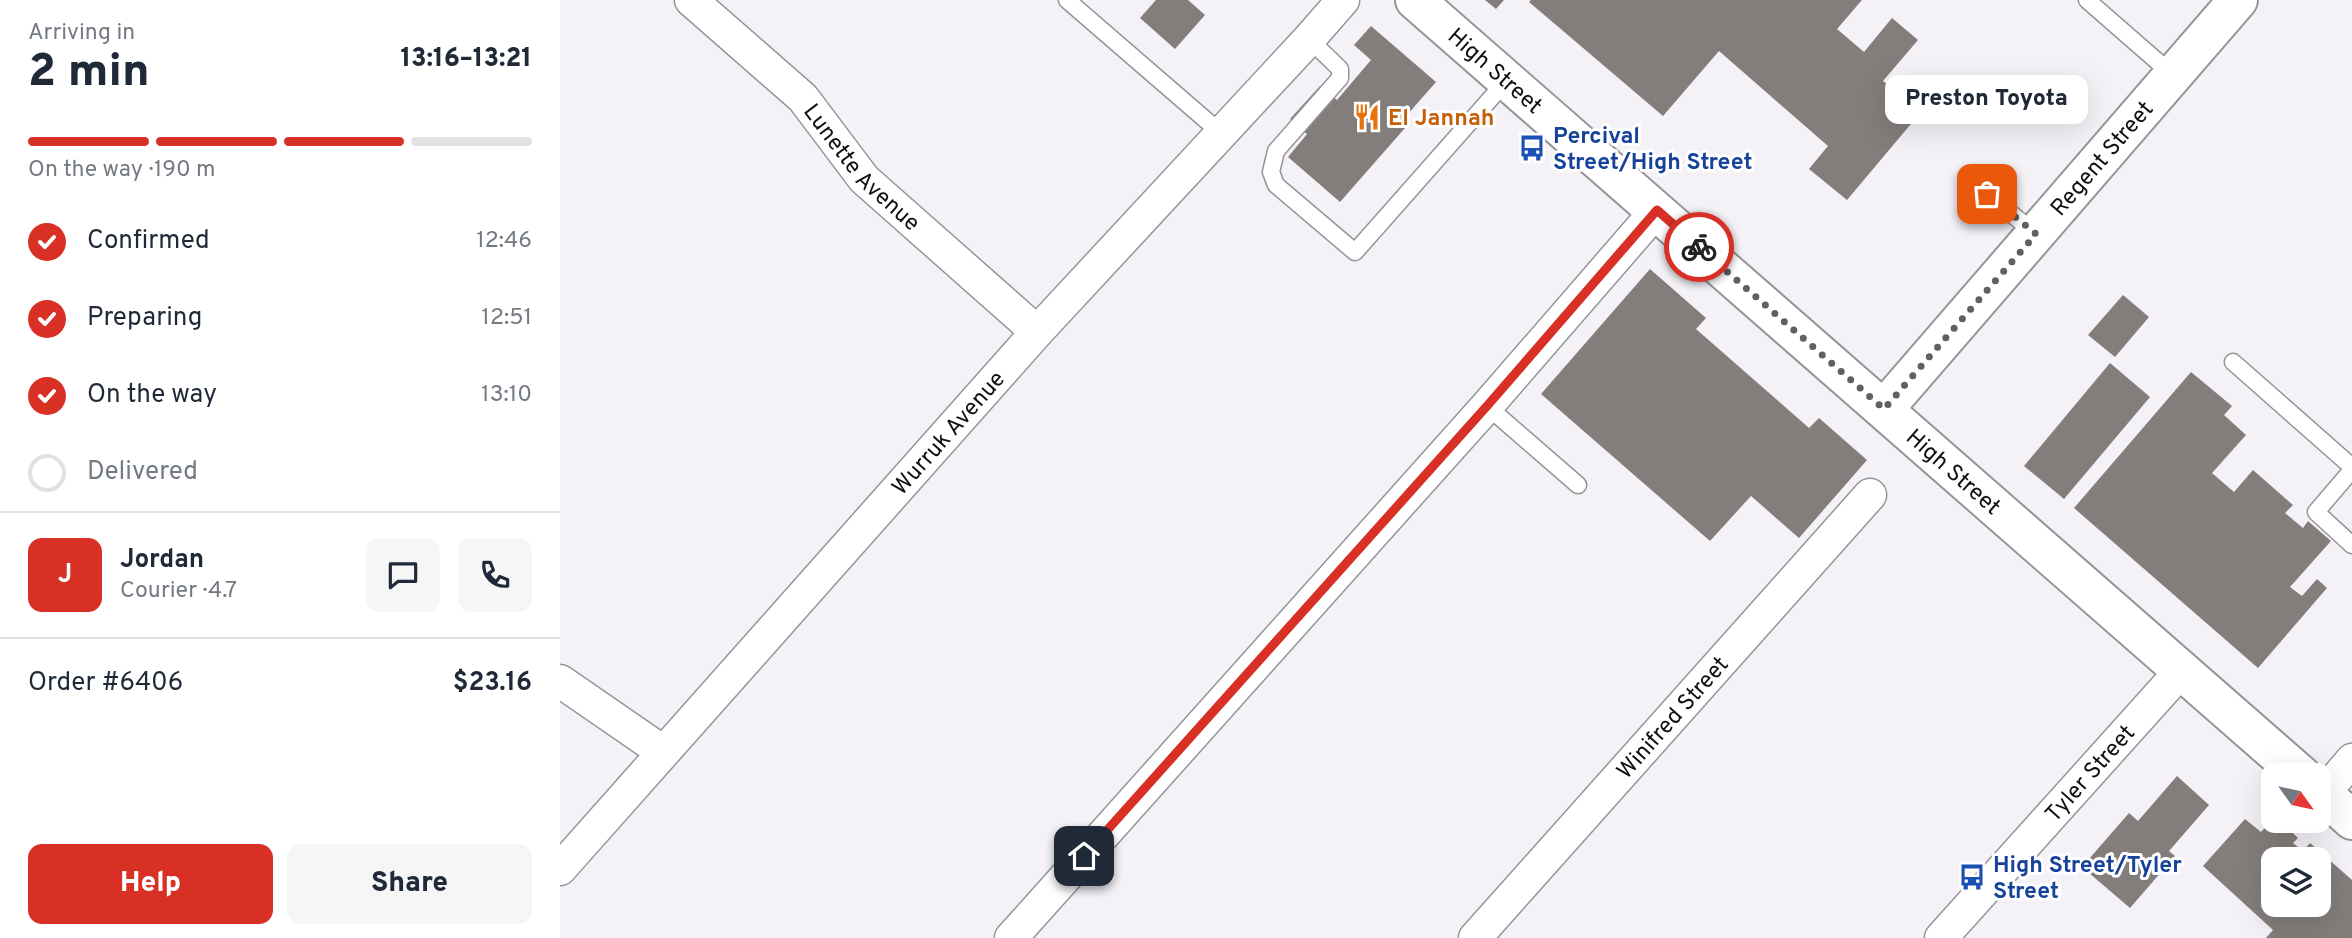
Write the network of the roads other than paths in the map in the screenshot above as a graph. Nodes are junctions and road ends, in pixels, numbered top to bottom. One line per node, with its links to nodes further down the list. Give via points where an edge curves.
1 (691, 0): 14 (street, Lunette Avenue, via 803,99 864,179)
2 (1068, 0): 10 (lane)
3 (1343, 0): 7 (street, Wurruk Avenue)
4 (1415, 0): 9 (main road, High Street)
5 (2087, 0): 8 (lane)
6 (2238, 0): 8 (main road, Regent Street)
7 (1309, 40): 9 (lane, via 1340,69 1340,78 1276,151 1271,173 1276,185 1355,252); 10 (street, Wurruk Avenue)
8 (2173, 75): 13 (main road, Regent Street)
9 (1507, 80): 12 (main road, High Street)
10 (1222, 134): 14 (street, Wurruk Avenue)
11 (1987, 194): 13 (lane)
12 (1657, 210): 16 (street); 17 (main road, High Street)
13 (2036, 234): 17 (main road, Regent Street)
14 (1037, 331): 24 (street, Wurruk Avenue)
15 (2233, 362): 18 (lane)
16 (1487, 406): 19 (lane); 31 (street)
17 (1884, 409): 22 (main road, High Street)
18 (2352, 468): 21 (lane, via 2316,512)
19 (1578, 485)
20 (1870, 495): 32 (street, Winifred Street)
21 (2352, 545)
22 (2181, 671): 26 (main road, High Street); 33 (street, Tyler Street)
23 (560, 681): 24 (street)
24 (663, 752): 30 (street, Wurruk Avenue)
25 (2352, 760): 27 (street)
26 (2287, 763)
27 (2331, 774)
28 (2331, 801): 29 (main road, High Street)
29 (2352, 820)
30 (560, 869)
31 (1011, 938)
32 (1475, 938)
33 (1941, 938)

